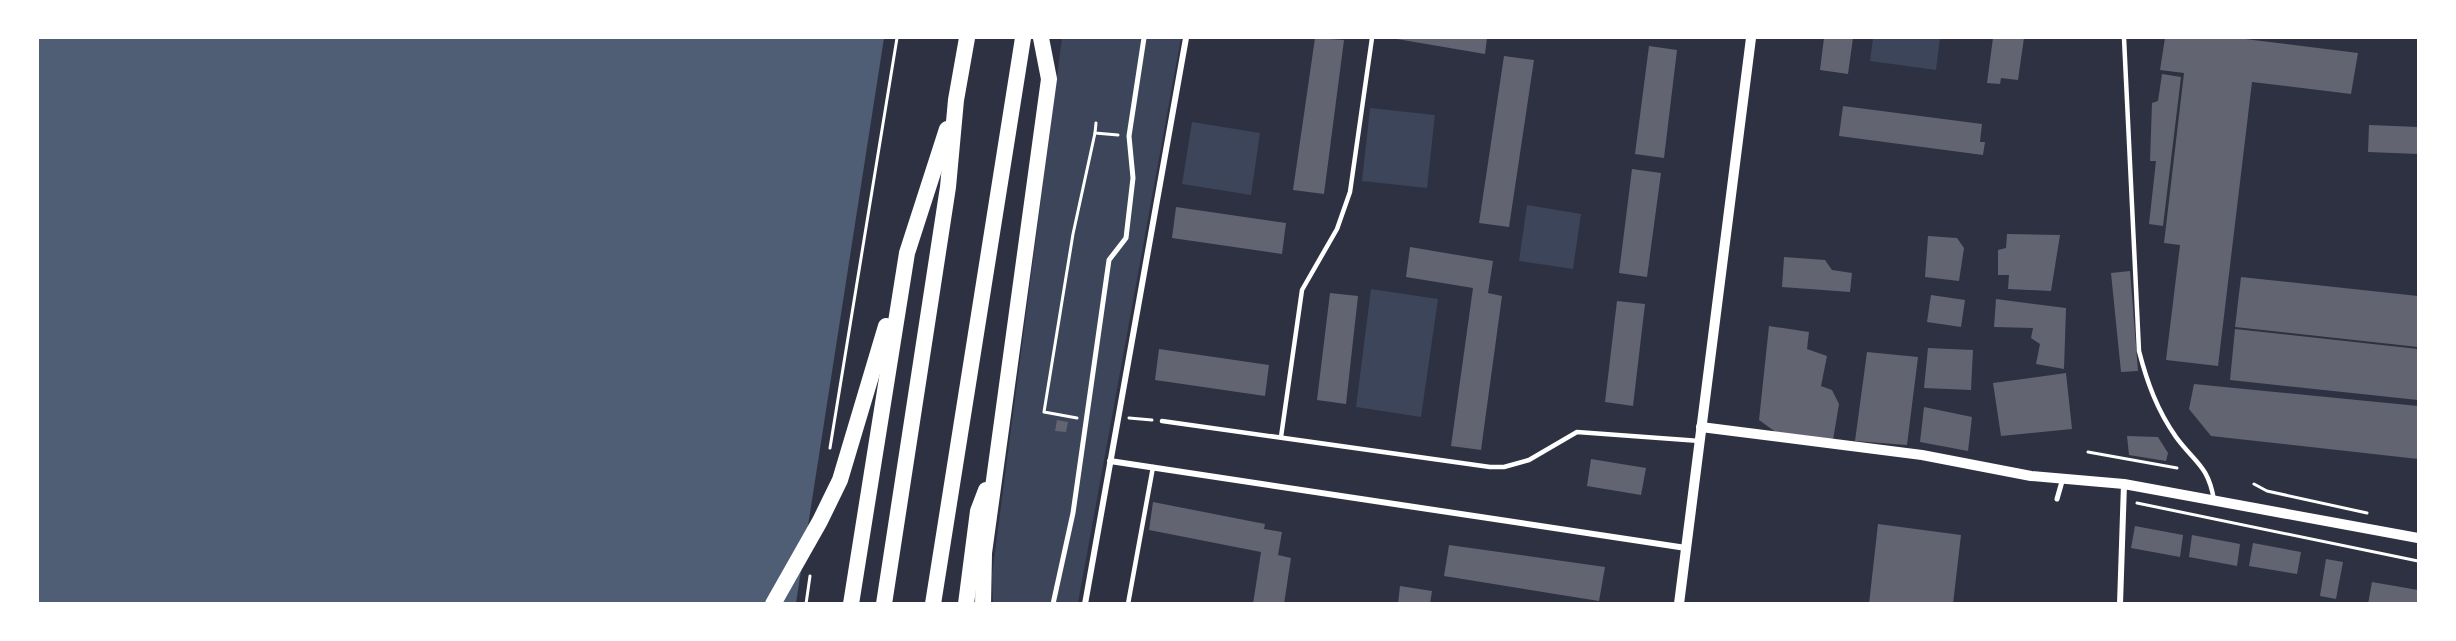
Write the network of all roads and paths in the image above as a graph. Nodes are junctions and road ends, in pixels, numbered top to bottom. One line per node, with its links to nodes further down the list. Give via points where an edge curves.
1 (897, 38): 21 (path)
2 (967, 38): 10 (highway)
3 (1023, 38): 41 (highway)
4 (1041, 38): 22 (highway, via 1049,79)
5 (1144, 38): 13 (street)
6 (1186, 38): 23 (street)
7 (1372, 38): 18 (lane, via 1350,192 1337,229 1302,290)
8 (1751, 38): 17 (street)
9 (2124, 38): 30 (lane, via 2139,351 2148,387 2177,438 2206,469)
10 (956, 99): 14 (highway); 40 (highway, via 948,187)
11 (1096, 123): 12 (path)
12 (1095, 132): 13 (path); 15 (path, via 1073,234 1044,412)
13 (1129, 136): 15 (street, via 1133,178 1126,238 1109,260)
14 (907, 253): 37 (highway, via 840,480); 39 (highway)
15 (1088, 420): 44 (street)
16 (1162, 421): 18 (lane)
17 (1701, 428): 19 (street); 26 (street, via 1922,455 2031,476)
18 (1281, 437): 19 (lane, via 1504,467 1529,460 1576,432)
19 (1700, 441): 34 (street)
20 (2088, 452): 25 (path)
21 (829, 457)
22 (996, 460): 42 (highway, via 978,511); 43 (highway, via 984,553)
23 (1110, 461): 24 (street); 45 (street)
24 (1153, 467): 34 (street); 46 (lane)
25 (2177, 468)
26 (2063, 478): 27 (street); 29 (street)
27 (2124, 484): 30 (street); 48 (street)
28 (2254, 484): 32 (path, via 2267,491)
29 (2057, 499)
30 (2214, 500): 33 (street)
31 (2137, 503): 35 (path)
32 (2372, 514)
33 (2418, 538)
34 (1686, 548): 47 (street)
35 (2418, 561)
36 (811, 570): 38 (path)
37 (773, 603)
38 (806, 603)
39 (851, 603)
40 (884, 603)
41 (933, 603)
42 (966, 603)
43 (983, 603)
44 (1053, 603)
45 (1084, 603)
46 (1128, 603)
47 (1679, 603)
48 (2120, 603)

